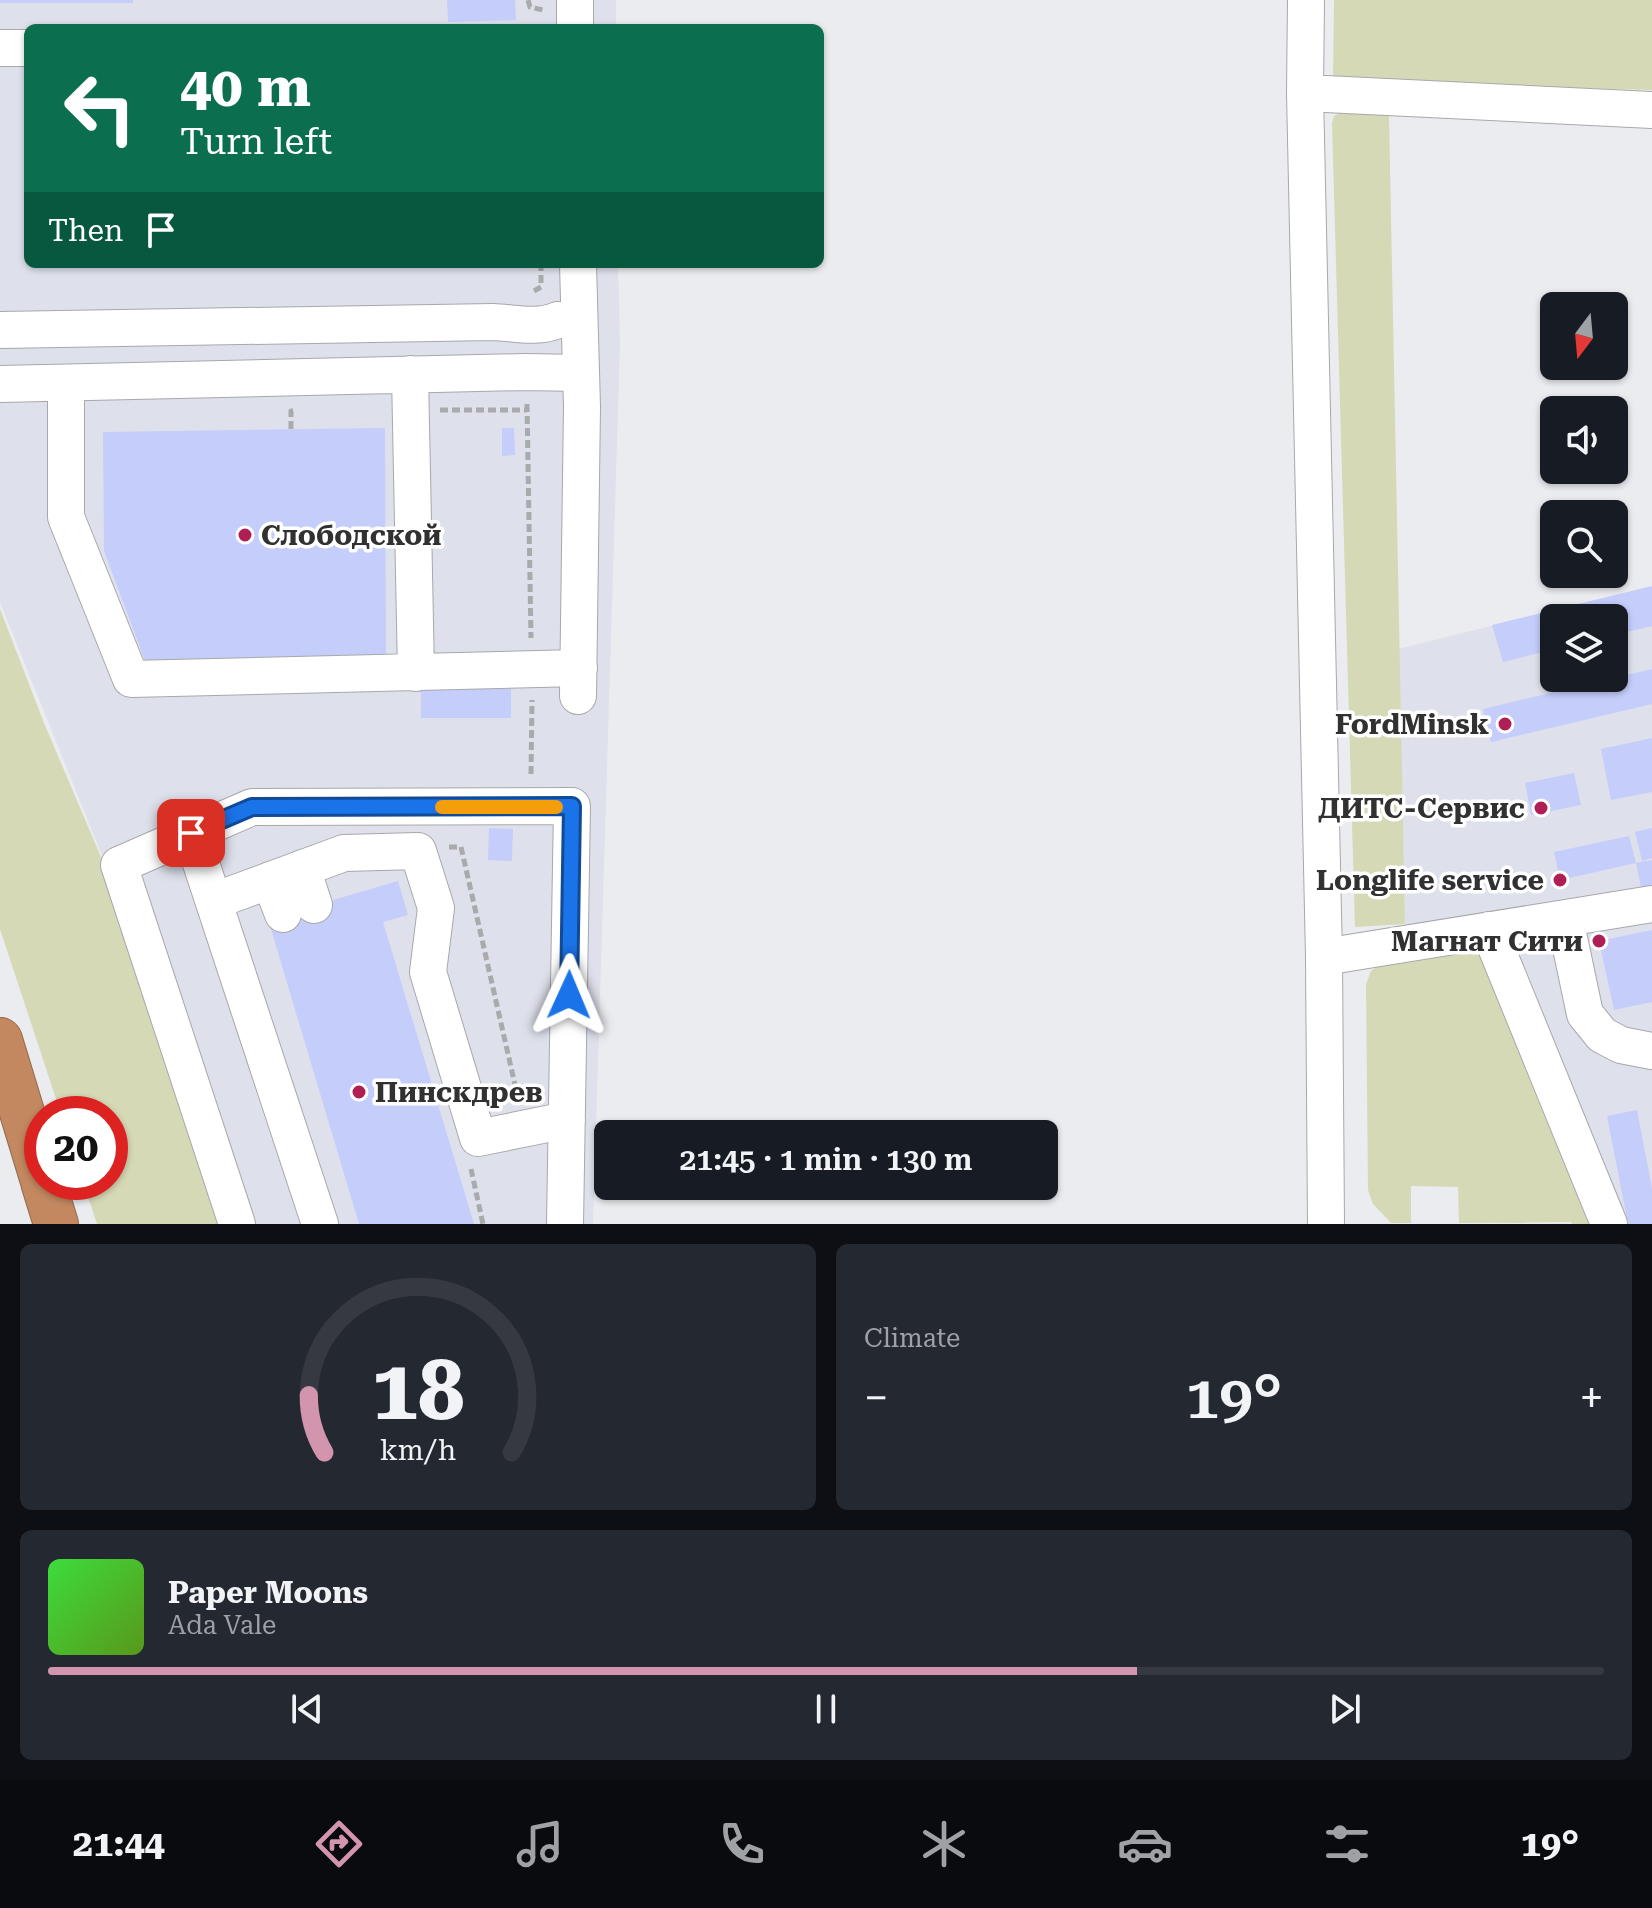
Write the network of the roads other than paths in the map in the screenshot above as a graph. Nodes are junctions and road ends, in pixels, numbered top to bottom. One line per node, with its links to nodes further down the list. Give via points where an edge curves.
1 (1306, 0): 6 (street)
2 (559, 5): 3 (street)
3 (572, 24)
4 (0, 48): 5 (street)
5 (24, 48)
6 (1305, 93): 7 (street); 23 (street)
7 (1652, 110)
8 (577, 268): 9 (street)
9 (568, 319): 10 (street, via 522,326 499,322); 11 (street)
10 (0, 330)
11 (580, 373): 12 (street); 15 (street, via 578,682 532,670)
12 (410, 374): 13 (street); 15 (street)
13 (66, 383): 14 (street); 15 (street, via 66,517 131,679)
14 (0, 384)
15 (416, 673)
16 (191, 833): 18 (street); 27 (street, via 252,807 572,806); 30 (street, via 119,865)
17 (286, 874): 18 (street); 20 (street); 27 (street, via 344,853 418,851 436,908 428,972 478,1138)
18 (214, 901): 31 (street)
19 (1652, 904): 21 (street)
20 (299, 909)
21 (1565, 919): 22 (street); 25 (street, via 1585,1014 1602,1035)
22 (1489, 930): 23 (street); 34 (street)
23 (1324, 957): 33 (street)
24 (0, 1040): 26 (highway)
25 (1652, 1051)
26 (24, 1118)
27 (567, 1120): 32 (street)
28 (49, 1200): 29 (highway)
29 (56, 1224)
30 (237, 1224)
31 (320, 1224)
32 (565, 1224)
33 (1326, 1224)
34 (1609, 1224)

